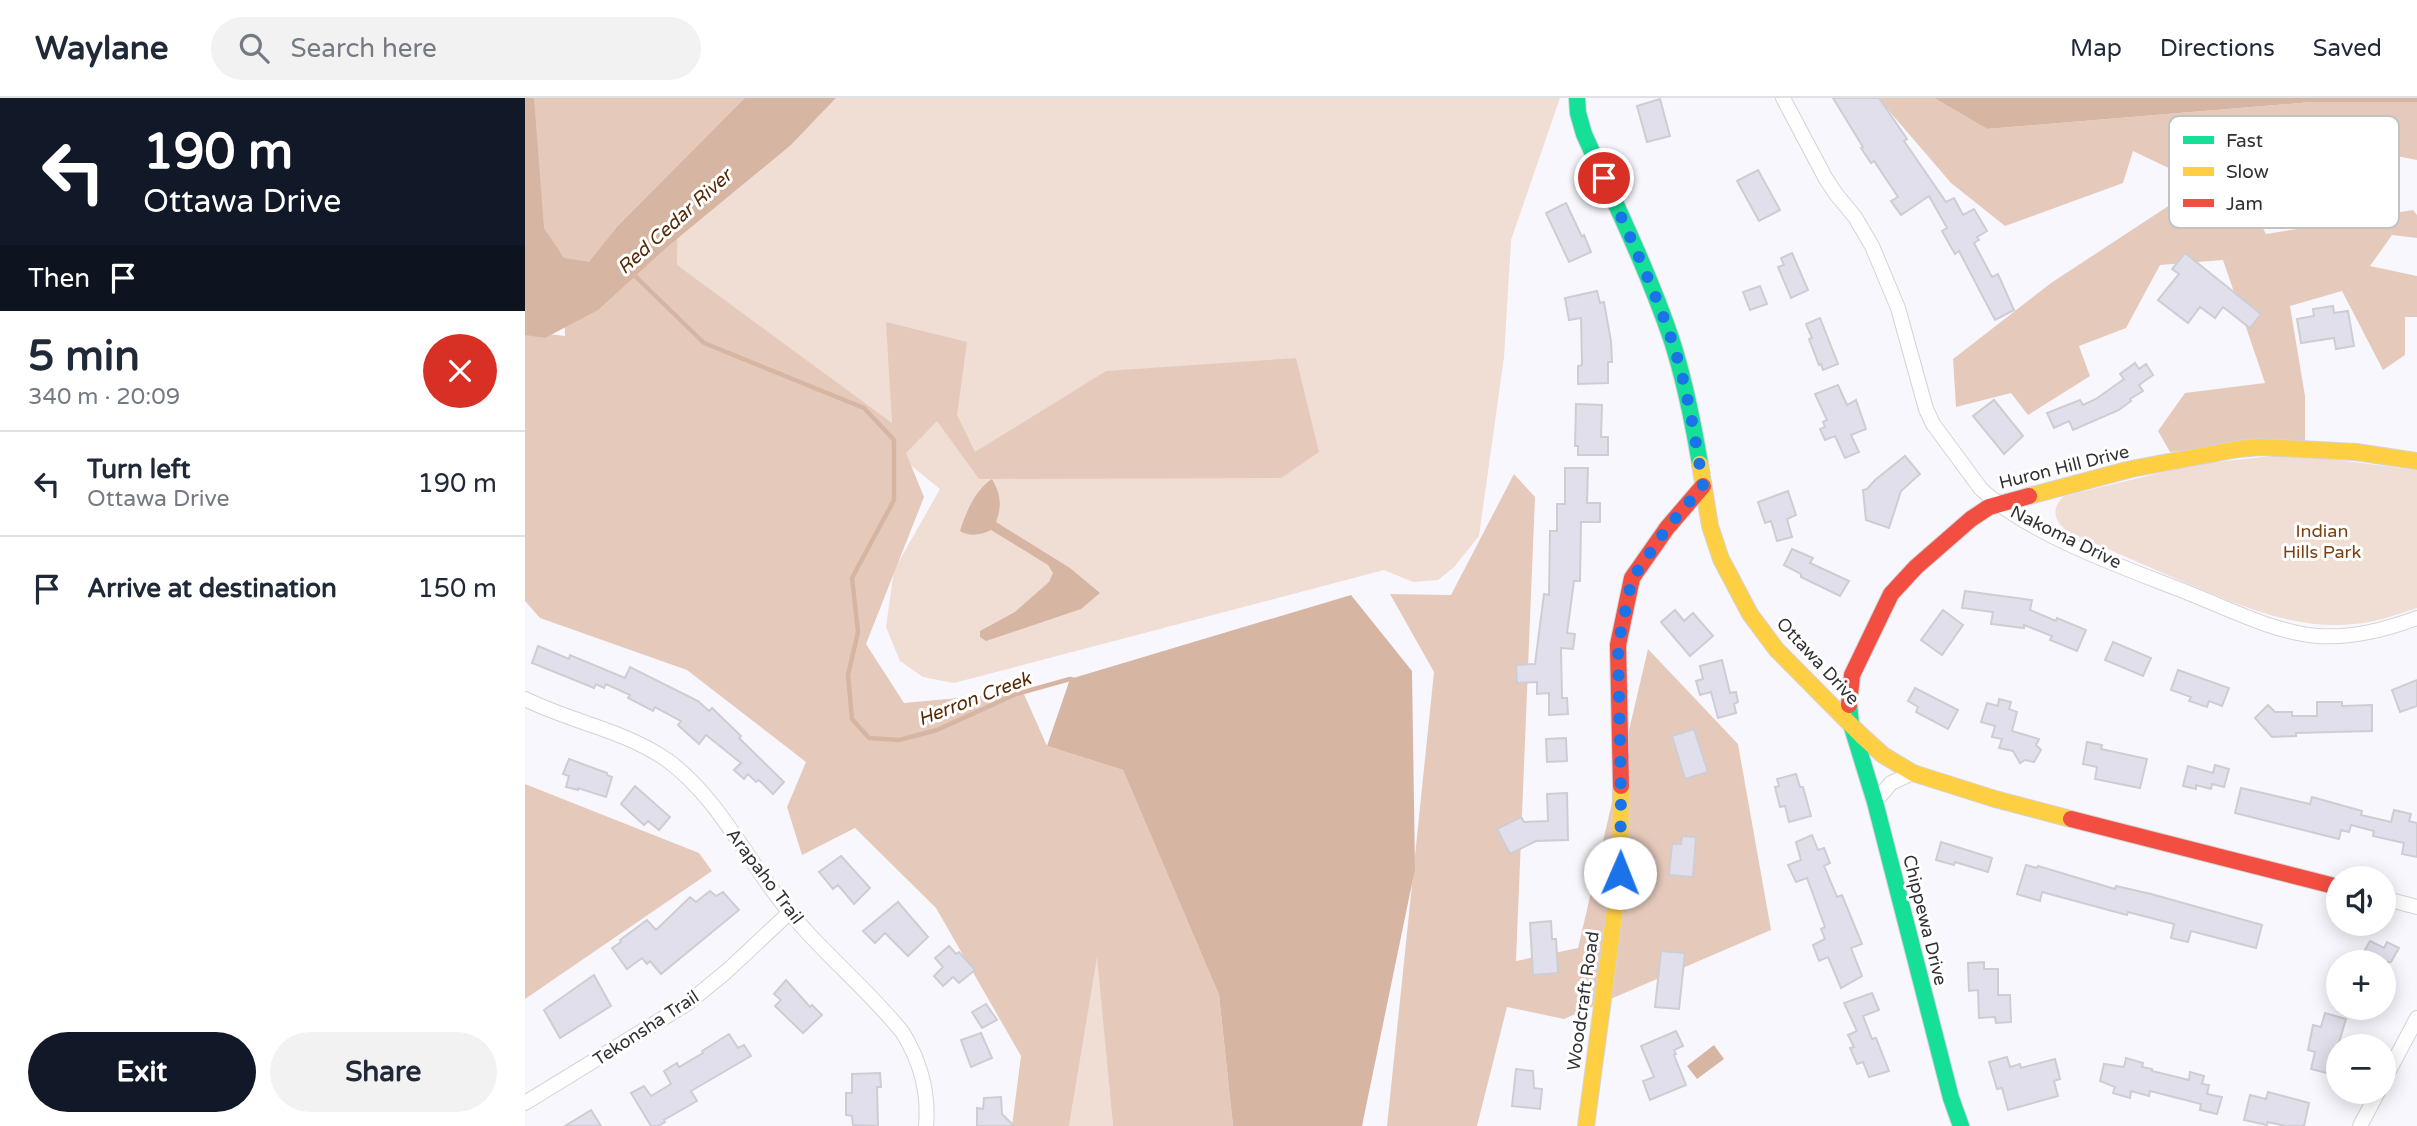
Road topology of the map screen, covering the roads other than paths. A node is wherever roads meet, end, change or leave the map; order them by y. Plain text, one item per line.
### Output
1 (1577, 98) edge
2 (1783, 98) edge
3 (2417, 461) edge
4 (1703, 486) junction
5 (1998, 503) junction
6 (2417, 618) edge
7 (525, 699) edge
8 (1851, 724) junction
9 (1913, 773) junction
10 (1875, 802) junction
11 (2326, 884) edge
12 (2396, 901) edge
13 (2417, 907) edge
14 (790, 912) junction
15 (2417, 1018) edge
16 (2396, 1058) edge
17 (525, 1103) edge
18 (2372, 1104) edge
19 (926, 1126) edge
20 (1586, 1126) edge
21 (1961, 1126) edge
22 (2360, 1126) edge

1 - 4 street, Ottawa Drive
2 - 5 street, Nakoma Drive
3 - 5 street, Huron Hill Drive
4 - 8 street, Ottawa Drive
4 - 20 street, Woodcraft Road
5 - 6 street, Nakoma Drive
5 - 8 street, Huron Hill Drive
7 - 14 street, Arapaho Trail
8 - 9 street, Ottawa Drive
8 - 10 street, Chippewa Drive
9 - 10 street
9 - 11 street, Ottawa Drive
10 - 21 street, Chippewa Drive
12 - 13 street
14 - 17 street, Tekonsha Trail
14 - 19 street, Arapaho Trail
15 - 16 street
18 - 22 street

